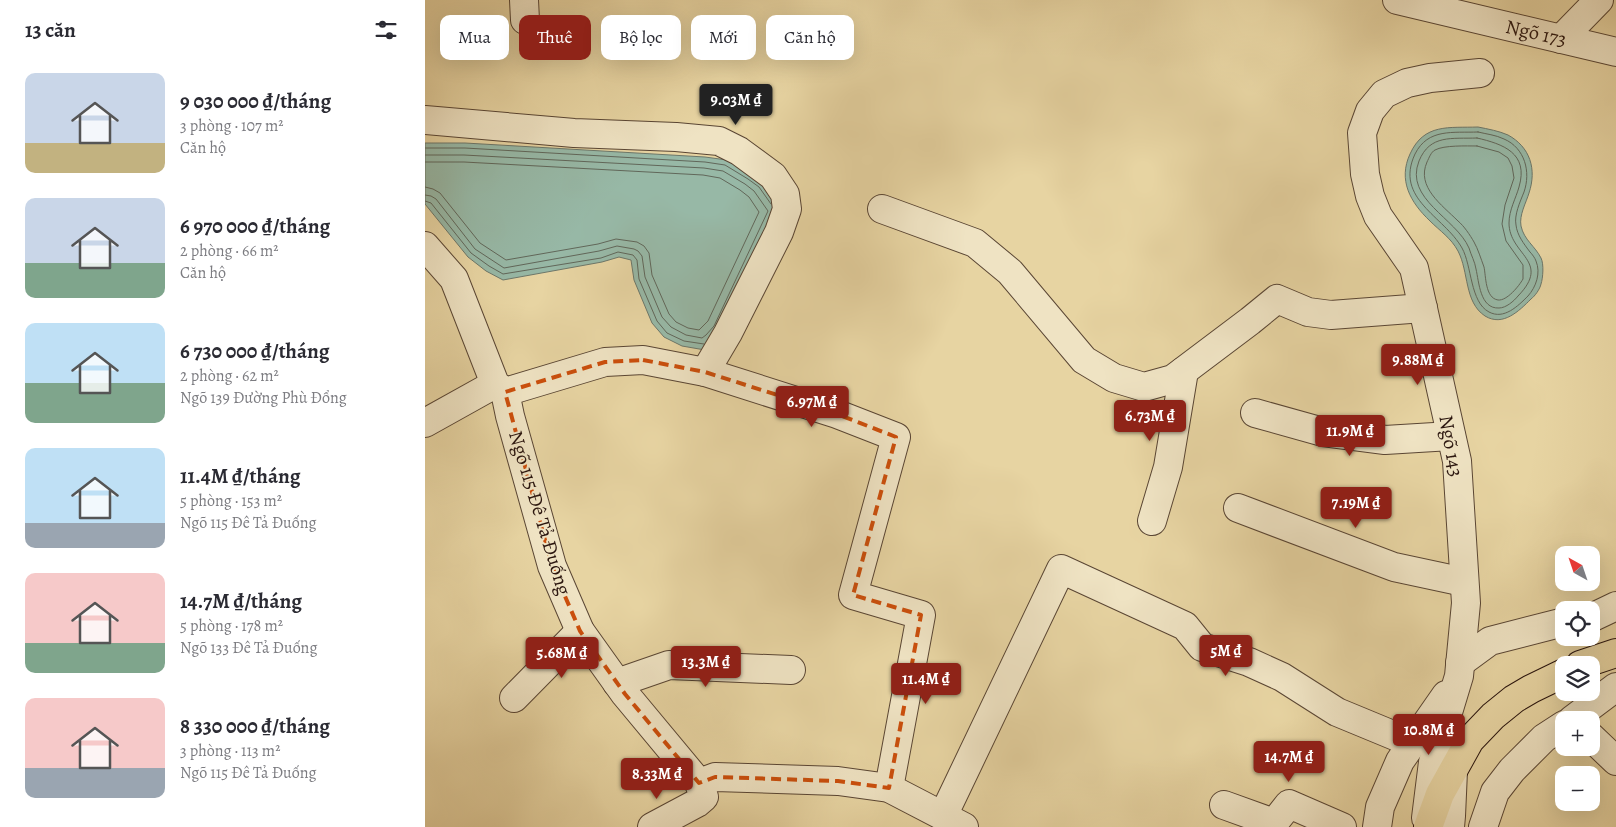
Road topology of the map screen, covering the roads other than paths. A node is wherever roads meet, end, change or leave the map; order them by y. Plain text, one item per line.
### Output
1 (1397, 0) edge
2 (1599, 0) edge
3 (1561, 39) junction
4 (1616, 52) edge
5 (1481, 73) dead end
6 (425, 120) edge
7 (882, 209) dead end
8 (425, 246) edge
9 (1423, 308) junction
10 (1184, 371) junction
11 (705, 372) junction
12 (500, 388) junction
13 (1255, 413) dead end
14 (425, 423) edge
15 (1451, 436) junction
16 (1238, 508) dead end
17 (1152, 521) dead end
18 (1464, 582) junction
19 (1616, 606) edge
20 (1600, 614) edge
21 (1555, 624) edge
22 (580, 631) junction
23 (1616, 653) edge
24 (1600, 658) edge
25 (791, 670) dead end
26 (1459, 670) junction
27 (1555, 677) edge
28 (617, 682) junction
29 (1616, 687) edge
30 (514, 698) dead end
31 (1584, 711) edge
32 (1555, 731) edge
33 (1412, 743) junction
34 (1600, 746) edge
35 (1616, 761) edge
36 (1453, 771) junction
37 (699, 783) junction
38 (889, 788) junction
39 (1224, 805) dead end
40 (953, 821) edge
41 (652, 827) edge
42 (1342, 827) edge
43 (1377, 827) edge
44 (1427, 827) edge
45 (1449, 827) edge
46 (1483, 827) edge

1 - 3 street, Ngõ 173
2 - 3 street
3 - 4 street, Ngõ 173
5 - 9 street, Ngõ 143
6 - 11 street
7 - 10 street
8 - 12 street, Ngõ 115 Đê Tả Đuống
9 - 10 street
9 - 15 street, Ngõ 143
10 - 17 street
11 - 12 street
11 - 38 street
12 - 14 street
12 - 22 street, Ngõ 115 Đê Tả Đuống
13 - 15 street
15 - 18 street, Ngõ 143
16 - 18 street
18 - 26 street, Ngõ 143
19 - 20 street
21 - 26 street
22 - 28 street, Ngõ 115 Đê Tả Đuống
22 - 30 street
23 - 24 main road
25 - 28 street
26 - 33 street
26 - 44 street, Ngõ 143
27 - 36 main road
28 - 37 street, Ngõ 115 Đê Tả Đuống
29 - 31 street
32 - 46 street
33 - 40 street
33 - 43 street
34 - 35 street
36 - 44 main road
36 - 45 street
37 - 38 street
37 - 41 street
38 - 40 street
39 - 42 street

